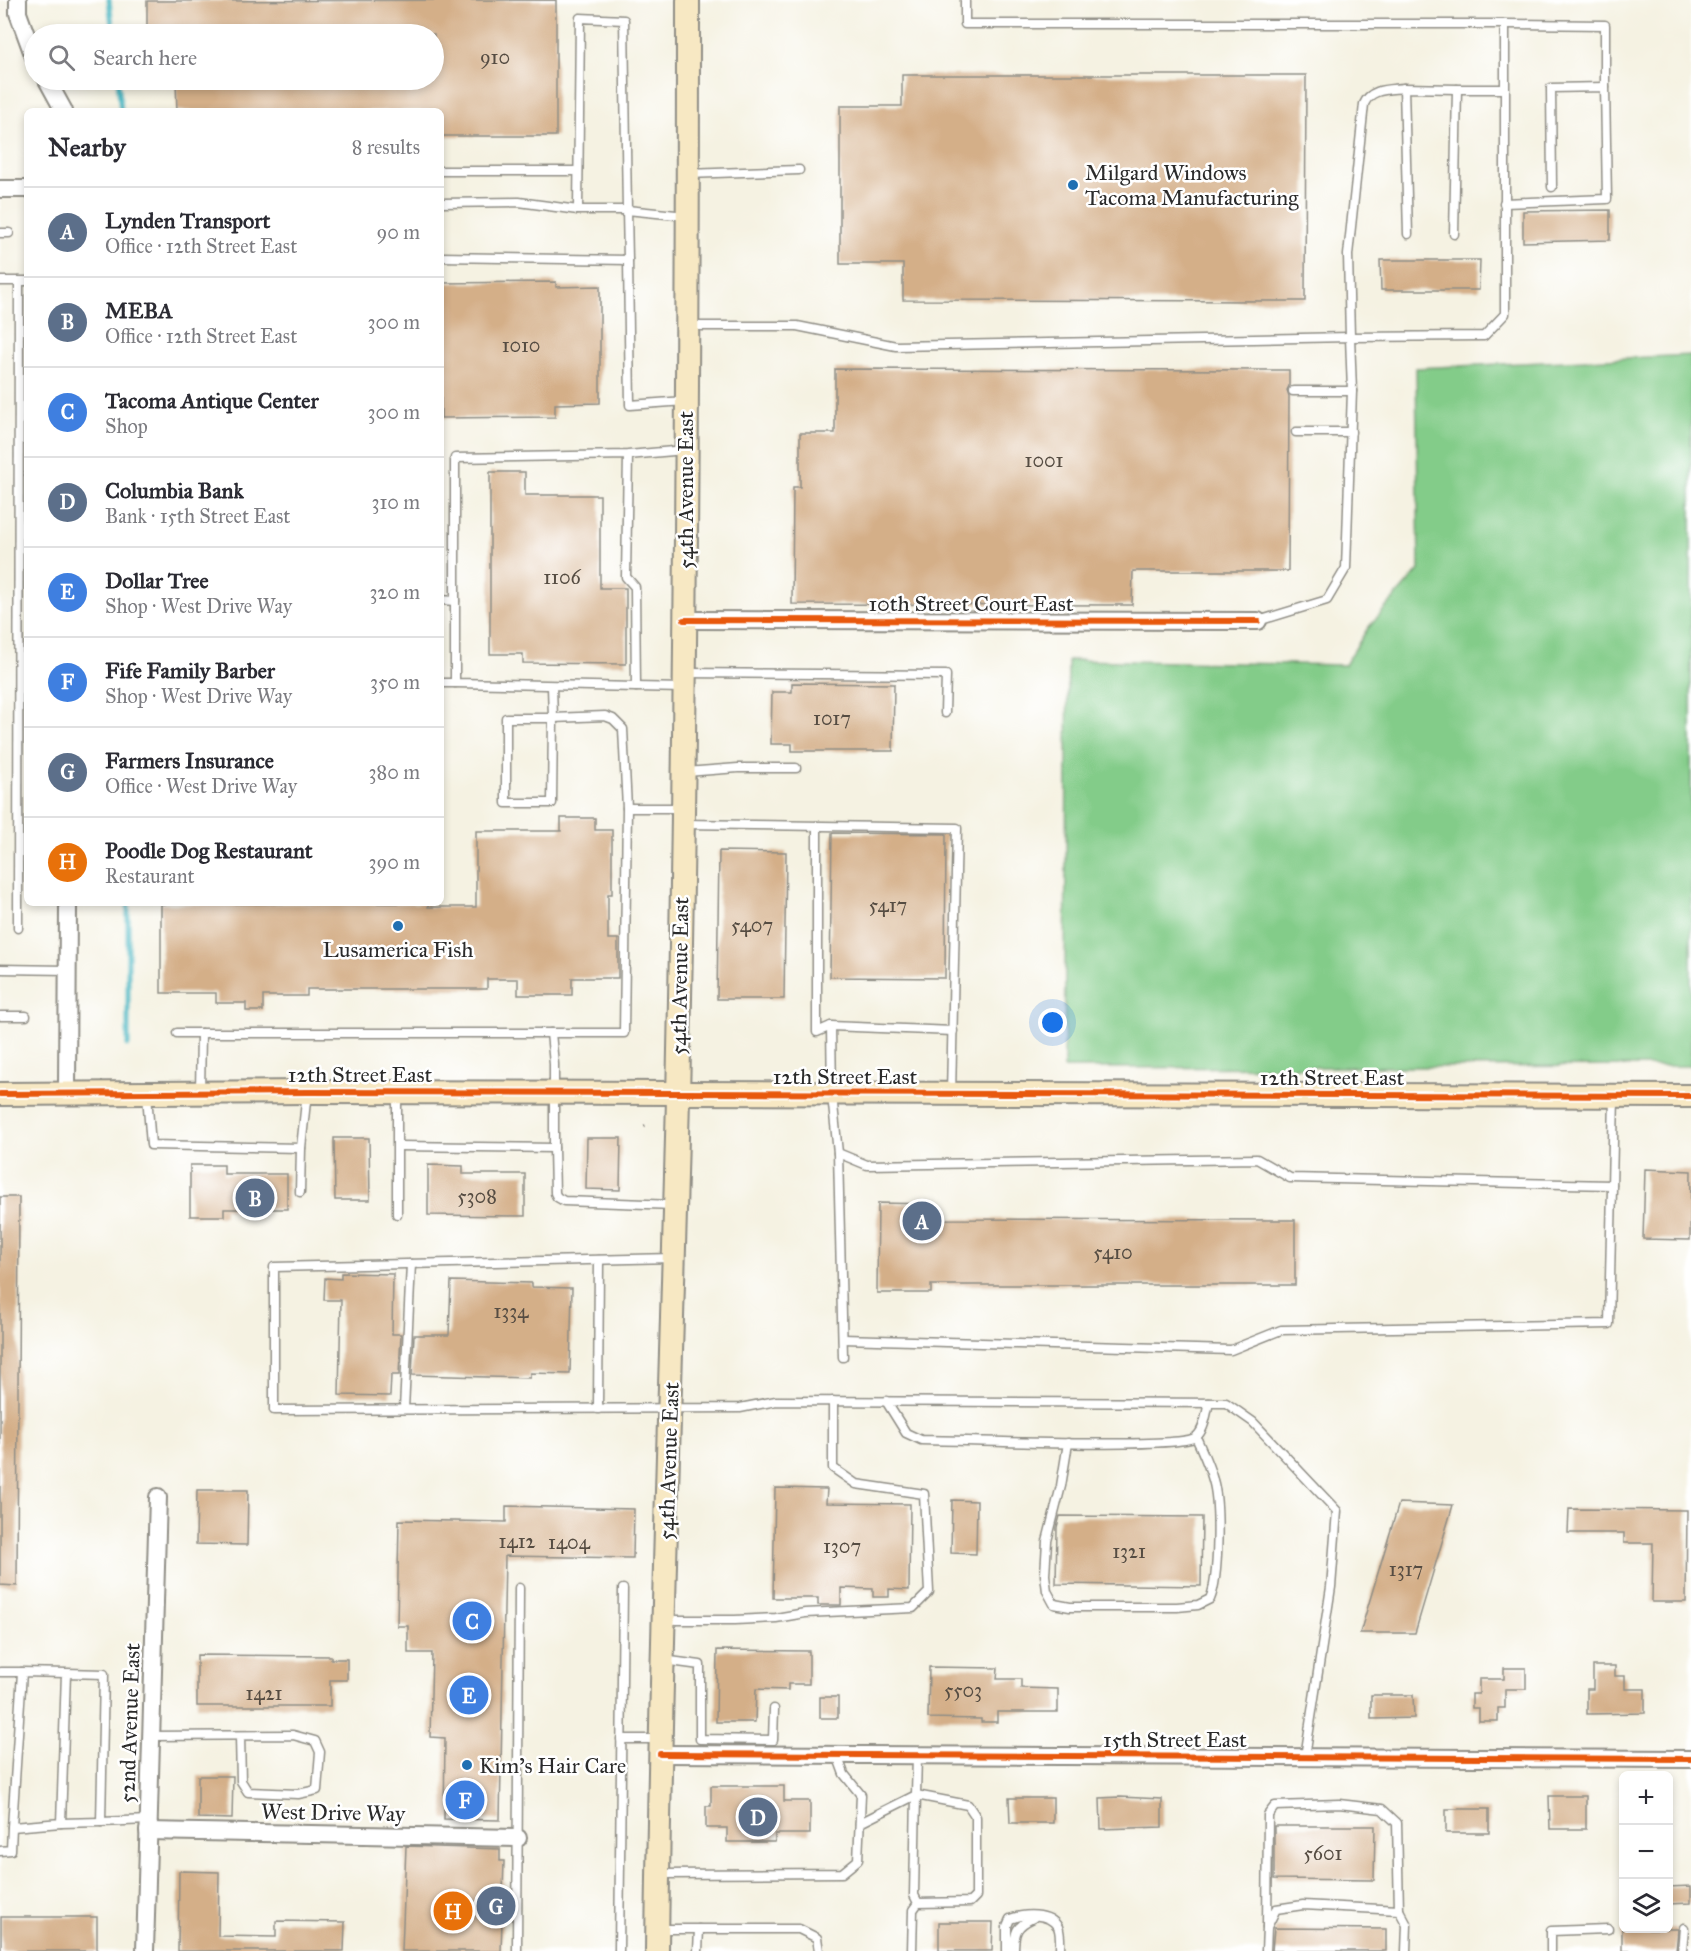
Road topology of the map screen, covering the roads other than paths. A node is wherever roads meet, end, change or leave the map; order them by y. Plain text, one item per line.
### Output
1 (18, 0) edge
2 (688, 0) edge
3 (965, 0) edge
4 (1505, 24) junction
5 (24, 30) edge
6 (1605, 87) junction
7 (1404, 88) junction
8 (1457, 89) junction
9 (1504, 89) junction
10 (52, 90) edge
11 (61, 108) edge
12 (799, 170) dead end
13 (444, 171) edge
14 (578, 171) junction
15 (688, 174) junction
16 (1552, 187) dead end
17 (0, 189) edge
18 (24, 189) edge
19 (444, 203) edge
20 (1504, 203) junction
21 (578, 210) junction
22 (627, 210) junction
23 (687, 216) junction
24 (1408, 234) dead end
25 (1454, 234) dead end
26 (444, 257) edge
27 (628, 261) junction
28 (0, 281) edge
29 (23, 281) edge
30 (686, 326) junction
31 (1350, 337) junction
32 (1293, 391) dead end
33 (1352, 391) junction
34 (686, 401) junction
35 (1296, 432) dead end
36 (1351, 432) junction
37 (686, 450) junction
38 (628, 455) junction
39 (444, 600) edge
40 (454, 600) junction
41 (684, 620) junction
42 (1258, 621) joint
43 (23, 625) edge
44 (683, 681) junction
45 (444, 683) edge
46 (455, 683) junction
47 (552, 686) junction
48 (636, 687) junction
49 (945, 713) dead end
50 (552, 718) junction
51 (796, 768) dead end
52 (682, 772) junction
53 (627, 808) junction
54 (682, 816) junction
55 (817, 827) junction
56 (68, 906) edge
57 (18, 928) dead end
58 (0, 969) edge
59 (67, 970) junction
60 (0, 1016) edge
61 (26, 1016) dead end
62 (831, 1026) junction
63 (953, 1031) junction
64 (177, 1033) dead end
65 (201, 1033) junction
66 (551, 1033) junction
67 (200, 1092) junction
68 (307, 1092) junction
69 (397, 1092) junction
70 (554, 1092) junction
71 (147, 1093) junction
72 (678, 1093) junction
73 (0, 1094) edge
74 (67, 1094) junction
75 (951, 1094) junction
76 (832, 1095) junction
77 (1614, 1096) junction
78 (1691, 1096) edge
79 (398, 1146) junction
80 (301, 1148) junction
81 (554, 1148) junction
82 (838, 1153) junction
83 (1612, 1185) junction
84 (300, 1192) dead end
85 (675, 1205) junction
86 (398, 1214) dead end
87 (673, 1258) junction
88 (599, 1260) junction
89 (411, 1264) junction
90 (843, 1339) junction
91 (843, 1357) dead end
92 (833, 1401) junction
93 (886, 1401) junction
94 (1209, 1403) junction
95 (404, 1409) junction
96 (598, 1409) junction
97 (669, 1409) junction
98 (1196, 1437) junction
99 (1068, 1443) junction
100 (158, 1497) dead end
101 (519, 1588) dead end
102 (622, 1589) dead end
103 (663, 1620) junction
104 (662, 1660) junction
105 (0, 1672) edge
106 (22, 1672) junction
107 (66, 1673) junction
108 (774, 1709) dead end
109 (151, 1736) junction
110 (240, 1736) junction
111 (621, 1739) junction
112 (660, 1747) junction
113 (773, 1748) junction
114 (837, 1755) junction
115 (916, 1756) junction
116 (1305, 1757) junction
117 (1691, 1759) edge
118 (916, 1796) junction
119 (100, 1822) junction
120 (860, 1822) junction
121 (61, 1823) junction
122 (148, 1826) junction
123 (12, 1827) junction
124 (518, 1838) junction
125 (0, 1851) edge
126 (658, 1874) junction
127 (918, 1903) junction
128 (1399, 1910) junction
129 (1036, 1916) junction
130 (1267, 1927) junction
131 (1684, 1928) dead end
132 (699, 1929) junction
133 (1608, 1929) dead end
134 (657, 1940) edge
135 (145, 1951) edge
136 (517, 1951) edge
137 (619, 1951) edge
138 (698, 1951) edge
139 (819, 1951) edge
140 (912, 1951) edge
141 (1007, 1951) edge
142 (1014, 1951) edge
143 (1059, 1951) edge
144 (1266, 1951) edge
145 (1406, 1951) edge
146 (1551, 1951) edge
147 (1682, 1951) edge

1 - 5 street
2 - 15 main road, 54th Avenue East
3 - 4 lane
4 - 6 lane
4 - 9 lane
6 - 16 lane
6 - 20 lane
7 - 8 lane
7 - 24 lane
7 - 31 lane
8 - 9 lane
8 - 25 lane
9 - 20 lane
10 - 11 street
12 - 15 lane
13 - 14 lane
14 - 21 lane
14 - 22 lane
15 - 23 main road, 54th Avenue East
17 - 18 street
19 - 21 lane
20 - 31 lane
21 - 22 lane
22 - 23 lane
22 - 27 lane
23 - 30 main road, 54th Avenue East
26 - 27 lane
27 - 34 lane
28 - 29 lane
29 - 43 lane
30 - 31 lane
30 - 34 main road, 54th Avenue East
31 - 33 lane
32 - 33 lane
33 - 36 lane
34 - 37 main road, 54th Avenue East
35 - 36 lane
36 - 42 lane
37 - 38 lane
37 - 41 main road, 54th Avenue East
38 - 40 lane
38 - 48 lane
39 - 40 lane
40 - 46 lane
41 - 42 street, 10th Street Court East
41 - 44 main road, 54th Avenue East
43 - 57 lane
44 - 48 lane
44 - 49 lane
44 - 52 main road, 54th Avenue East
45 - 46 lane
46 - 47 lane
47 - 48 lane
47 - 50 lane
50 - 50 lane
50 - 53 lane
51 - 52 lane
52 - 54 main road, 54th Avenue East
53 - 54 lane
53 - 66 lane
54 - 55 lane
54 - 72 main road, 54th Avenue East
55 - 62 lane
55 - 63 lane
56 - 59 street
58 - 59 lane
59 - 74 street
60 - 61 lane
62 - 63 lane
62 - 76 lane
63 - 75 lane
64 - 65 lane
65 - 66 lane
65 - 67 lane
66 - 70 lane
67 - 68 main road, 12th Street East
67 - 71 main road, 12th Street East
68 - 69 main road, 12th Street East
68 - 80 lane
69 - 70 main road, 12th Street East
69 - 79 lane
70 - 72 main road, 12th Street East
70 - 81 lane
71 - 74 main road, 12th Street East
71 - 80 lane
72 - 76 main road, 12th Street East
72 - 85 main road, 54th Avenue East
73 - 74 main road, 12th Street East
75 - 76 main road, 12th Street East
75 - 77 main road, 12th Street East
76 - 82 lane
77 - 78 main road, 12th Street East
77 - 83 lane
79 - 81 lane
79 - 86 lane
80 - 84 lane
81 - 85 lane
82 - 83 lane
82 - 90 lane
83 - 90 lane
85 - 87 main road, 54th Avenue East
87 - 88 lane
87 - 97 main road, 54th Avenue East
88 - 89 lane
88 - 96 lane
89 - 95 lane
89 - 95 lane
90 - 91 lane
92 - 93 lane
92 - 97 lane
92 - 103 lane
93 - 94 lane
93 - 99 lane
94 - 98 lane
94 - 116 lane
95 - 96 lane
96 - 97 lane
97 - 103 main road, 54th Avenue East
98 - 99 lane
98 - 99 lane
100 - 109 street, 52nd Avenue East
101 - 124 lane
102 - 111 lane
103 - 104 main road, 54th Avenue East
104 - 112 main road, 54th Avenue East
104 - 113 lane
105 - 106 lane
106 - 107 lane
106 - 123 lane
107 - 119 lane
107 - 121 lane
108 - 113 lane
109 - 110 lane
109 - 122 street, 52nd Avenue East
110 - 110 lane
111 - 112 lane
111 - 137 lane
112 - 113 street, 15th Street East
112 - 126 main road, 54th Avenue East
113 - 114 street, 15th Street East
114 - 115 street, 15th Street East
114 - 120 lane
115 - 116 street, 15th Street East
115 - 118 lane
116 - 117 street, 15th Street East
118 - 120 lane
118 - 127 lane
118 - 127 lane
119 - 121 lane
119 - 122 lane
120 - 126 lane
121 - 123 lane
122 - 124 street, West Drive Way
122 - 135 street, 52nd Avenue East
123 - 125 lane
124 - 136 lane
126 - 134 main road, 54th Avenue East
127 - 140 lane
128 - 130 lane
128 - 130 lane
128 - 145 lane
129 - 141 lane
129 - 142 lane
129 - 143 lane
130 - 144 lane
131 - 147 lane
132 - 134 lane
132 - 138 lane
132 - 139 lane
133 - 146 lane

